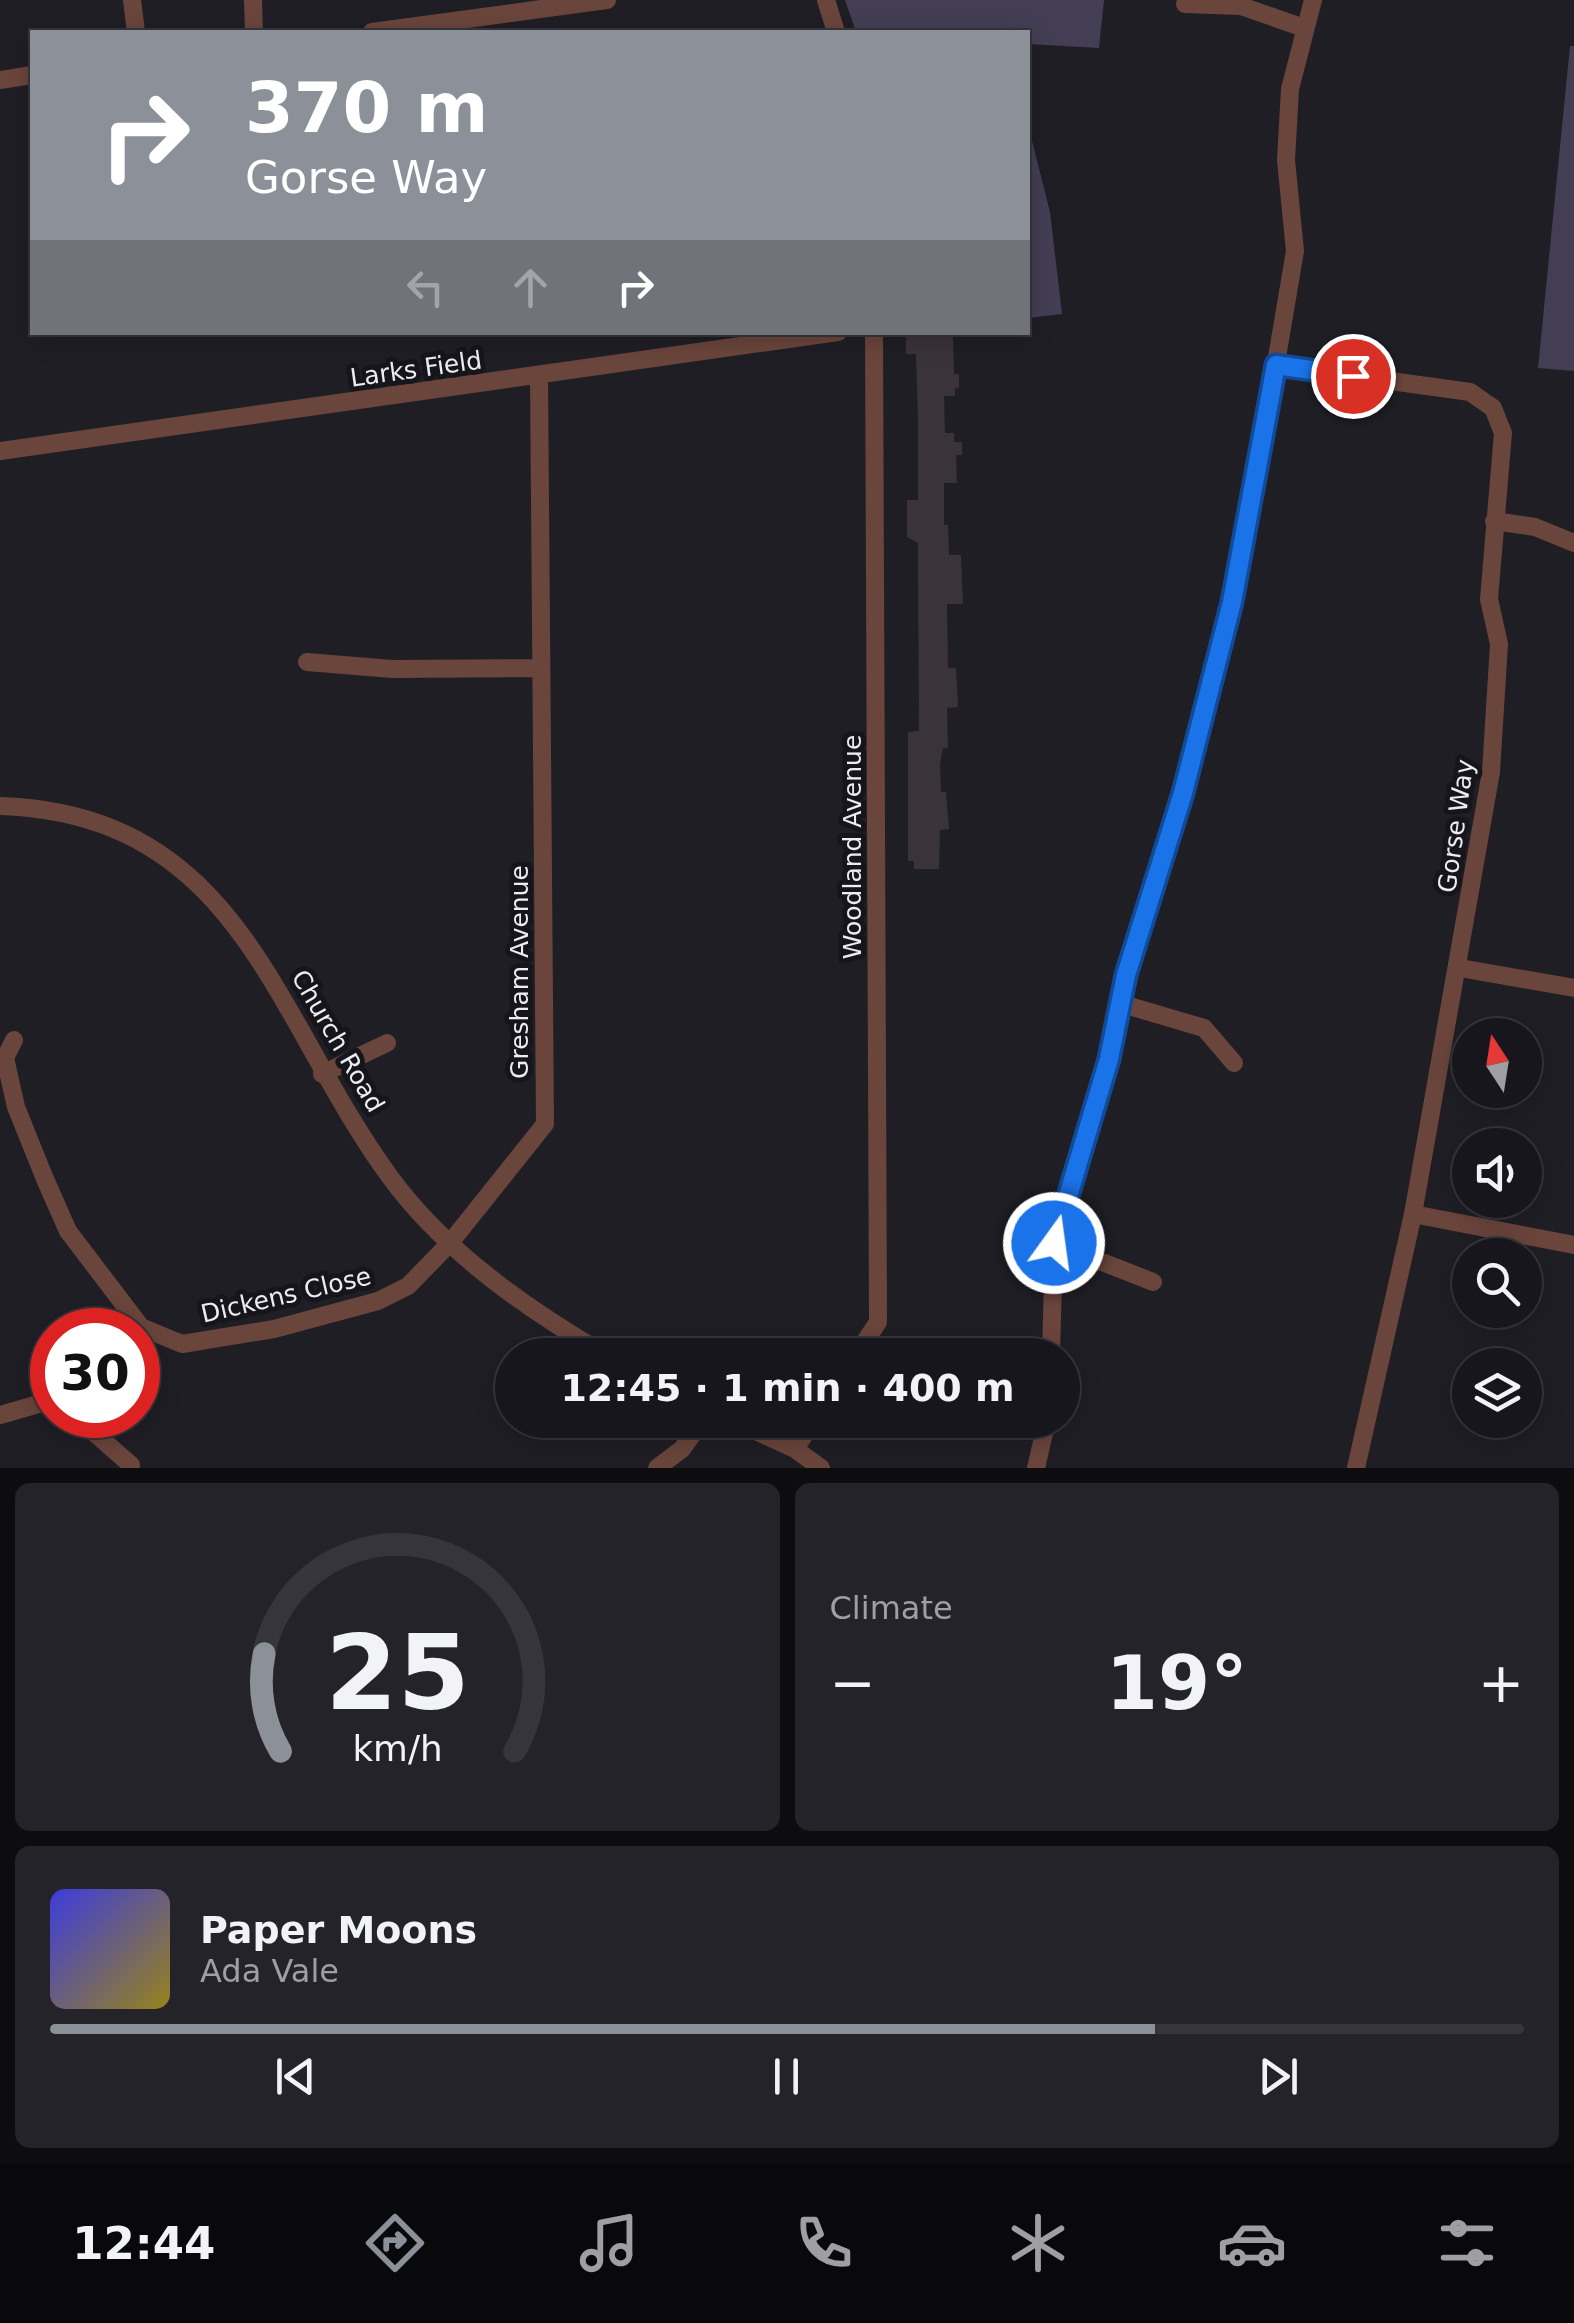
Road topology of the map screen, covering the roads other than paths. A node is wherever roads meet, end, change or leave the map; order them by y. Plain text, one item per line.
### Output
1 (132, 0) edge
2 (253, 0) edge
3 (607, 0) edge
4 (826, 0) edge
5 (1313, 0) edge
6 (1185, 4) dead end
7 (1304, 28) junction
8 (136, 30) edge
9 (254, 30) edge
10 (387, 30) edge
11 (835, 30) edge
12 (30, 76) edge
13 (0, 80) edge
14 (818, 335) edge
15 (874, 335) edge
16 (1276, 365) junction
17 (539, 378) junction
18 (0, 451) edge
19 (1494, 521) junction
20 (1574, 544) edge
21 (307, 662) dead end
22 (541, 668) junction
23 (0, 806) edge
24 (1460, 968) junction
25 (1574, 988) edge
26 (1119, 1003) junction
27 (14, 1040) dead end
28 (387, 1043) dead end
29 (1234, 1063) dead end
30 (322, 1074) junction
31 (1413, 1214) junction
32 (450, 1243) junction
33 (1054, 1243) junction
34 (1574, 1245) edge
35 (1154, 1282) dead end
36 (580, 1338) edge
37 (867, 1338) edge
38 (1051, 1338) edge
39 (30, 1406) edge
40 (0, 1415) edge
41 (100, 1438) edge
42 (690, 1438) edge
43 (772, 1438) edge
44 (803, 1438) edge
45 (1042, 1438) edge
46 (796, 1449) junction
47 (131, 1465) dead end
48 (657, 1468) edge
49 (821, 1468) edge
50 (1036, 1468) edge
51 (1356, 1468) edge

1 - 8 street
2 - 9 street
3 - 10 street
4 - 11 street
5 - 7 street
6 - 7 street
7 - 16 street
12 - 13 street
14 - 17 street, Larks Field
15 - 37 street, Woodland Avenue
16 - 19 street, Gorse Way
16 - 26 street
17 - 18 street, Larks Field
17 - 22 street, Gresham Avenue
19 - 20 street
19 - 24 street, Gorse Way
21 - 22 street
22 - 32 street, Gresham Avenue
23 - 30 street, Church Road
24 - 25 street
24 - 31 street, Gorse Way
26 - 29 street
26 - 33 street
27 - 32 street, Dickens Close
28 - 30 street
30 - 32 street, Church Road
31 - 34 street
31 - 51 street, Gorse Way
32 - 36 street, Church Road
33 - 35 street
33 - 38 street
39 - 40 street
41 - 47 street
42 - 48 street
43 - 46 street
44 - 46 street
45 - 50 street
46 - 49 street

